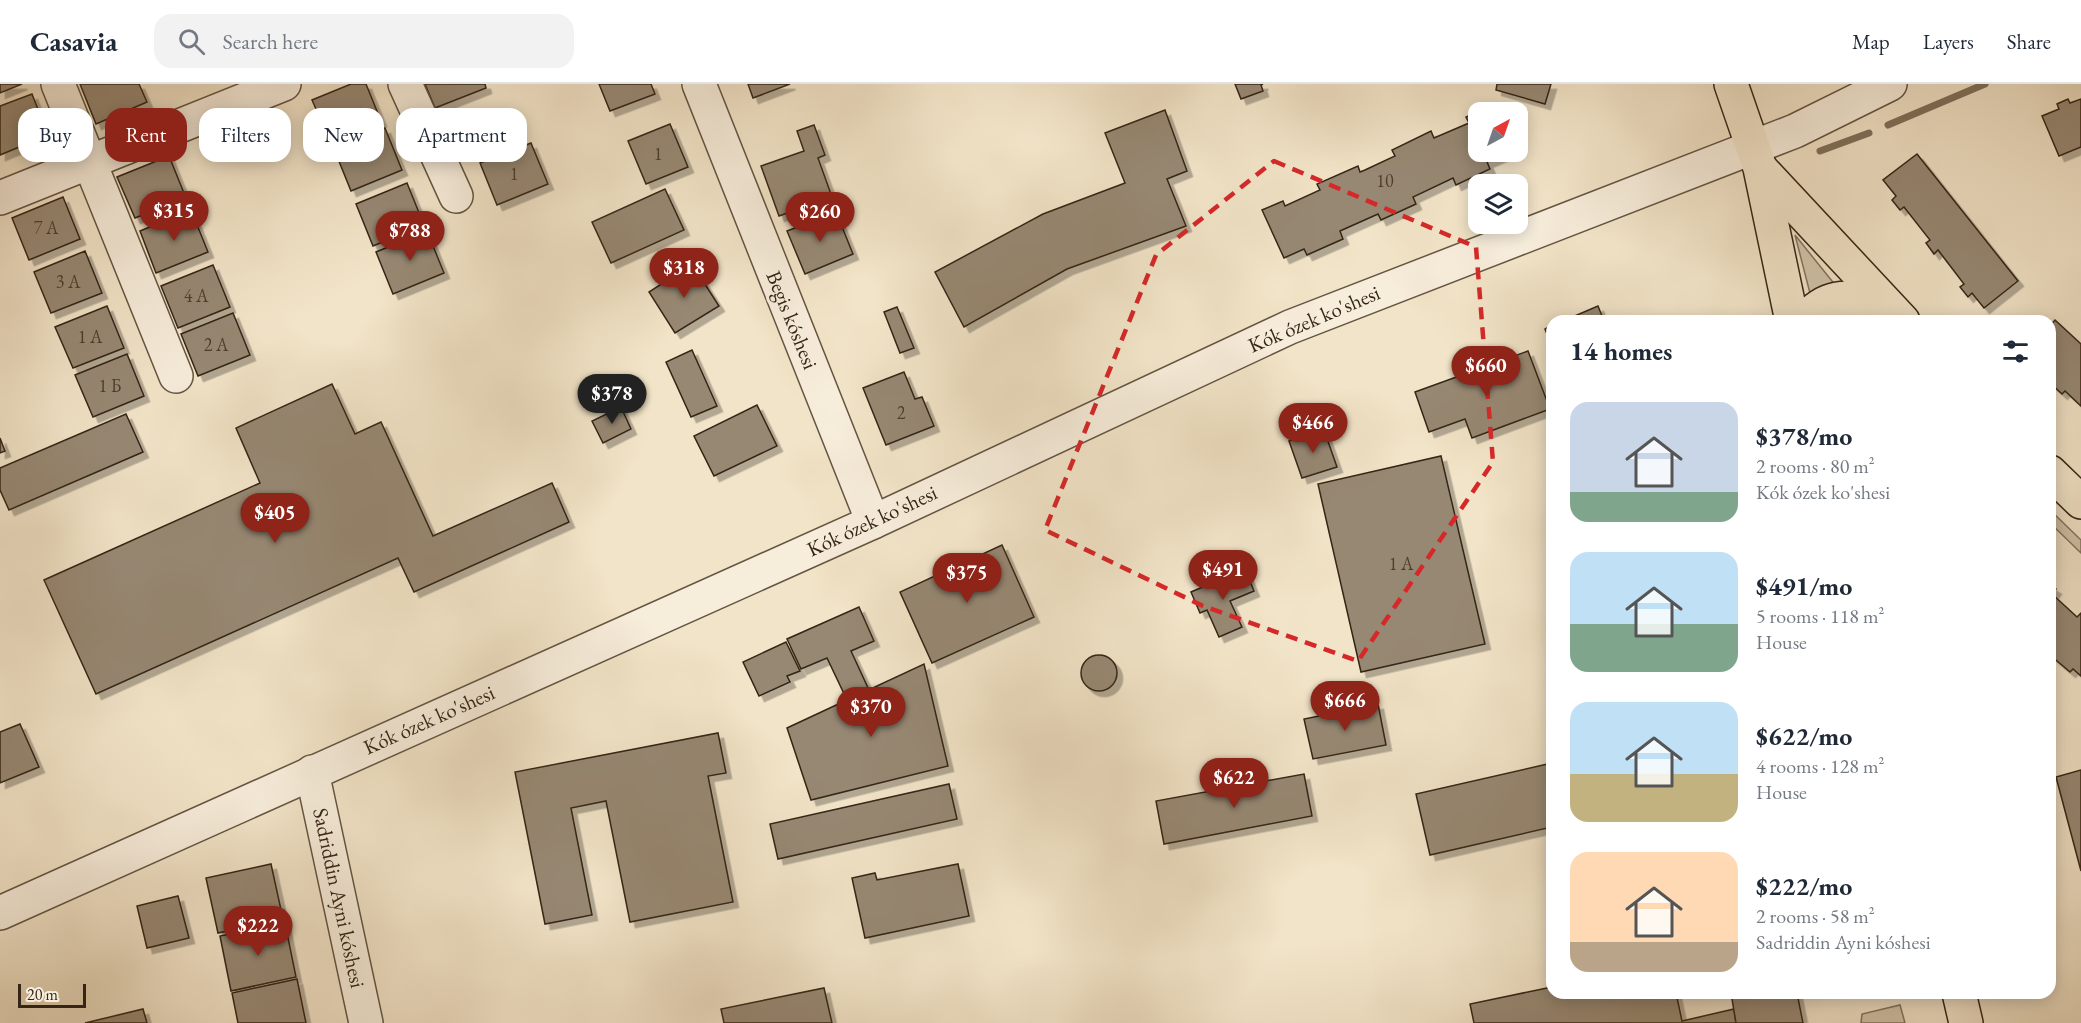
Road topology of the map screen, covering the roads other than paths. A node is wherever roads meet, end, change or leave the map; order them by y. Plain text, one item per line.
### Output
1 (58, 84) edge
2 (284, 84) edge
3 (405, 84) edge
4 (699, 84) edge
5 (1731, 84) edge
6 (1890, 84) edge
7 (67, 108) edge
8 (1756, 158) junction
9 (93, 159) edge
10 (86, 162) edge
11 (88, 162) edge
12 (456, 196) dead end
13 (0, 198) edge
14 (1894, 312) edge
15 (1791, 315) edge
16 (1811, 315) edge
17 (176, 376) dead end
18 (2056, 478) edge
19 (2081, 502) edge
20 (873, 522) junction
21 (312, 772) junction
22 (0, 913) edge
23 (1960, 999) edge
24 (366, 1023) edge
25 (1966, 1023) edge

1 - 7 street
2 - 9 street
3 - 12 street
4 - 20 street, Begis kóshesi
5 - 8 main road
6 - 8 street, Kók ózek ko'shesi
8 - 14 main road
8 - 15 main road
8 - 20 street, Kók ózek ko'shesi
10 - 13 street
11 - 17 street
14 - 16 main road
18 - 19 main road
20 - 21 street, Kók ózek ko'shesi
21 - 22 street, Kók ózek ko'shesi
21 - 24 street, Sadriddin Ayni kóshesi
23 - 25 main road

